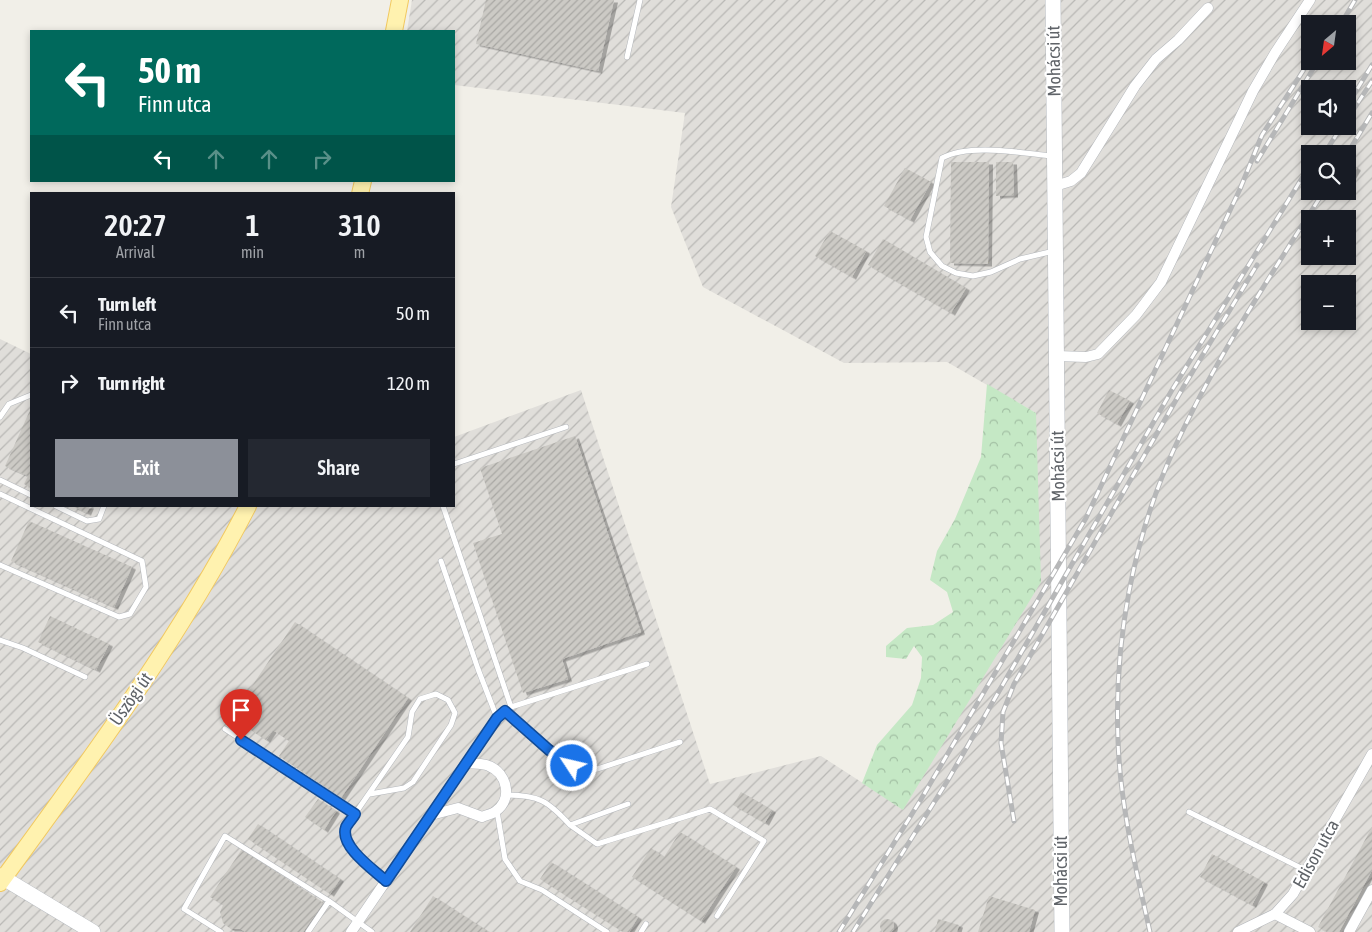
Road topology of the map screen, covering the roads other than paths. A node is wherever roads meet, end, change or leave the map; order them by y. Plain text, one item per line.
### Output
1 (400, 0) edge
2 (640, 0) edge
3 (1054, 0) edge
4 (1310, 0) edge
5 (1208, 8) dead end
6 (394, 30) edge
7 (627, 56) dead end
8 (1055, 156) junction
9 (1055, 186) junction
10 (1056, 251) junction
11 (1057, 356) junction
12 (30, 395) edge
13 (0, 417) edge
14 (566, 426) dead end
15 (455, 464) edge
16 (0, 480) edge
17 (0, 494) edge
18 (30, 495) edge
19 (58, 507) edge
20 (104, 507) edge
21 (247, 507) edge
22 (443, 507) edge
23 (441, 561) dead end
24 (0, 565) edge
25 (0, 640) edge
26 (647, 664) dead end
27 (84, 678) dead end
28 (510, 707) junction
29 (501, 715) junction
30 (225, 729) dead end
31 (680, 742) dead end
32 (1372, 754) edge
33 (466, 763) junction
34 (370, 794) junction
35 (506, 795) junction
36 (628, 804) dead end
37 (497, 811) junction
38 (1188, 812) dead end
39 (355, 814) junction
40 (431, 815) junction
41 (570, 825) junction
42 (1307, 871) junction
43 (1, 879) edge
44 (386, 881) junction
45 (1372, 890) edge
46 (329, 901) junction
47 (1275, 914) junction
48 (717, 916) dead end
49 (358, 922) junction
50 (646, 924) dead end
51 (93, 932) edge
52 (221, 932) edge
53 (308, 932) edge
54 (351, 932) edge
55 (372, 932) edge
56 (607, 932) edge
57 (641, 932) edge
58 (1062, 932) edge
59 (1238, 932) edge
60 (1310, 932) edge
61 (1349, 932) edge

1 - 6 main road
2 - 7 lane
3 - 8 main road, Mohácsi út
4 - 11 street
5 - 9 street
8 - 9 main road, Mohácsi út
8 - 10 lane
9 - 10 main road, Mohácsi út
10 - 11 main road, Mohácsi út
11 - 58 main road, Mohácsi út
12 - 13 lane
14 - 15 lane
16 - 18 lane
17 - 24 lane
19 - 20 lane
21 - 43 main road, Üszögi út
22 - 28 lane
23 - 29 lane
25 - 27 lane
26 - 28 lane
28 - 29 lane
29 - 31 lane
29 - 33 street
30 - 39 lane
32 - 42 street, Edison utca
33 - 35 street
33 - 40 street
34 - 34 lane
34 - 39 lane
35 - 37 street
35 - 41 lane
36 - 41 lane
37 - 40 street
37 - 56 lane
38 - 42 lane
39 - 44 lane
40 - 44 street
41 - 48 lane
42 - 47 street, Edison utca
43 - 51 main road
44 - 49 street
45 - 61 street
46 - 49 lane
46 - 52 lane
46 - 53 lane
47 - 59 street, Edison utca
47 - 60 street
49 - 54 street
49 - 55 lane
50 - 57 lane

